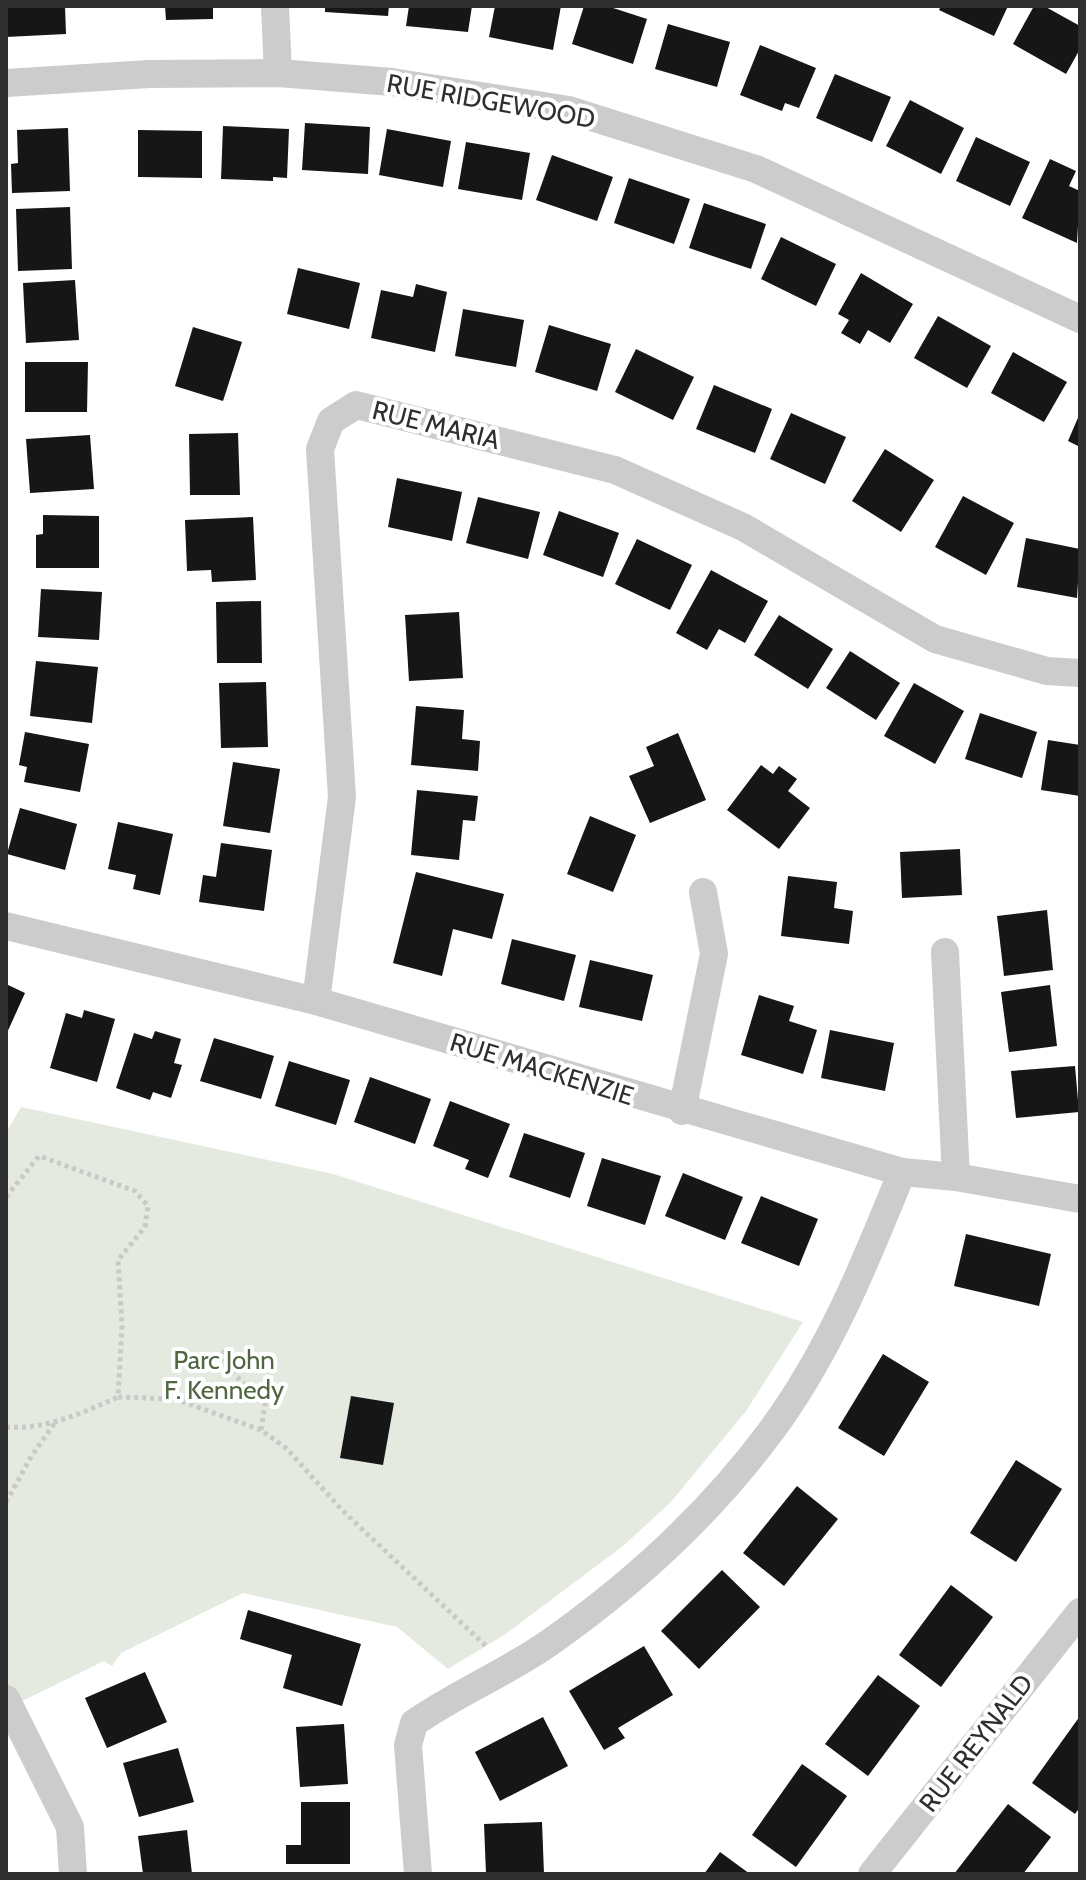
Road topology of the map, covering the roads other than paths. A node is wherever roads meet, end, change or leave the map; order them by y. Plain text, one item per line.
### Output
1 (275, 6) edge
2 (278, 73) junction
3 (6, 83) edge
4 (1080, 319) edge
5 (1080, 673) edge
6 (703, 892) dead end
7 (6, 926) edge
8 (945, 952) dead end
9 (316, 1001) junction
10 (682, 1111) junction
11 (902, 1172) junction
12 (956, 1177) junction
13 (1080, 1199) edge
14 (1080, 1612) edge
15 (6, 1699) edge
16 (73, 1874) edge
17 (418, 1874) edge
18 (872, 1874) edge

1 - 2 street
2 - 3 street, RUE RIDGEWOOD
2 - 4 street, RUE RIDGEWOOD
5 - 9 street, RUE MARIA
6 - 10 street
7 - 9 street, RUE MACKENZIE
8 - 12 street
9 - 10 street, RUE MACKENZIE
10 - 11 street, RUE MACKENZIE
11 - 12 street, RUE MACKENZIE
11 - 17 street
12 - 13 street, RUE MACKENZIE
14 - 18 street, RUE REYNALD
15 - 16 street

